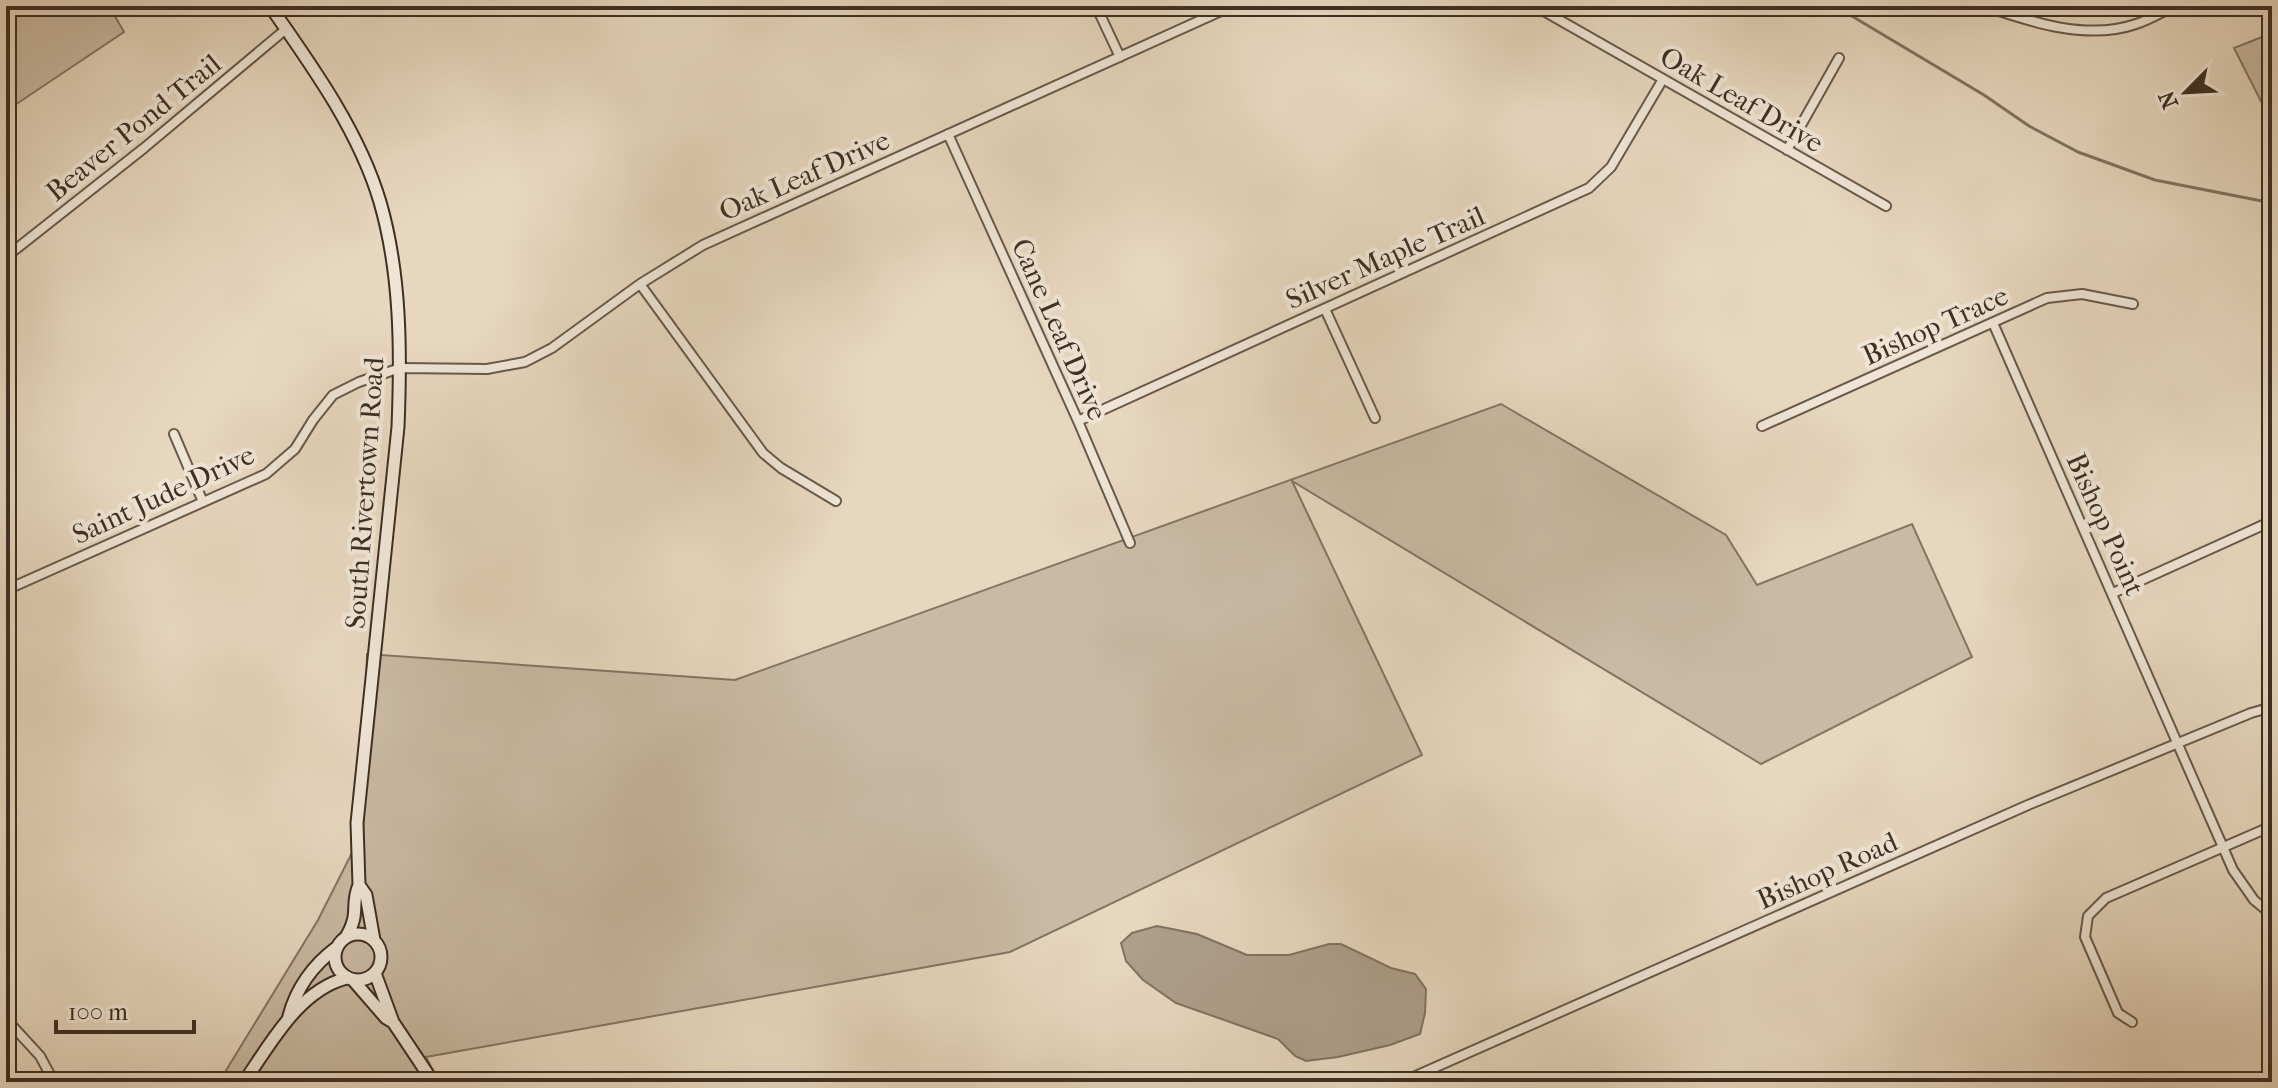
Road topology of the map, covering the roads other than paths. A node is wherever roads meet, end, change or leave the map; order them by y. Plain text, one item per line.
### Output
1 (270, 6) edge
2 (1096, 6) edge
3 (1232, 6) edge
4 (1535, 6) edge
5 (1984, 6) edge
6 (2175, 6) edge
7 (286, 29) junction
8 (1120, 57) junction
9 (1839, 58) dead end
10 (1663, 79) junction
11 (948, 134) junction
12 (1787, 150) junction
13 (1886, 206) dead end
14 (6, 257) edge
15 (640, 284) junction
16 (2133, 304) dead end
17 (1325, 309) junction
18 (1993, 323) junction
19 (400, 368) junction
20 (1375, 418) dead end
21 (1078, 421) junction
22 (1762, 426) dead end
23 (174, 434) dead end
24 (836, 501) dead end
25 (203, 502) junction
26 (2272, 521) edge
27 (1130, 543) dead end
28 (6, 590) edge
29 (2113, 593) junction
30 (2272, 707) edge
31 (2178, 743) junction
32 (2272, 826) edge
33 (2222, 847) junction
34 (359, 885) junction
35 (2272, 915) edge
36 (346, 937) junction
37 (374, 940) junction
38 (336, 948) junction
39 (375, 973) junction
40 (350, 979) junction
41 (289, 1016) junction
42 (6, 1019) edge
43 (393, 1022) junction
44 (2132, 1022) dead end
45 (54, 1082) edge
46 (244, 1082) edge
47 (433, 1082) edge
48 (1402, 1082) edge

1 - 7 main road, South Rivertown Road
2 - 8 street
3 - 8 street, Oak Leaf Drive
4 - 10 street, Oak Leaf Drive
5 - 6 street
7 - 14 street, Beaver Pond Trail
7 - 19 main road, South Rivertown Road
8 - 11 street, Oak Leaf Drive
9 - 12 street
10 - 12 street, Oak Leaf Drive
10 - 17 street, Silver Maple Trail
11 - 15 street, Oak Leaf Drive
11 - 21 street, Cane Leaf Drive
12 - 13 street, Oak Leaf Drive
15 - 19 street, Oak Leaf Drive
15 - 24 street
16 - 18 street, Bishop Trace
17 - 20 street
17 - 21 street, Silver Maple Trail
18 - 22 street, Bishop Trace
18 - 29 street, Bishop Point
19 - 25 street, Saint Jude Drive
19 - 34 main road, South Rivertown Road
21 - 27 street, Cane Leaf Drive
23 - 25 street
25 - 28 street, Saint Jude Drive
26 - 29 street
29 - 31 street, Bishop Point
30 - 31 street, Bishop Road
31 - 33 street, Bishop Point
31 - 48 street, Bishop Road
32 - 33 street
33 - 35 street, Bishop Point
33 - 44 street
34 - 36 main road
34 - 37 main road
36 - 37 main road
36 - 38 main road
37 - 39 main road
38 - 40 main road
38 - 41 main road
39 - 40 main road
39 - 43 main road
40 - 41 main road
40 - 43 main road
41 - 46 main road
42 - 45 street
43 - 47 main road

